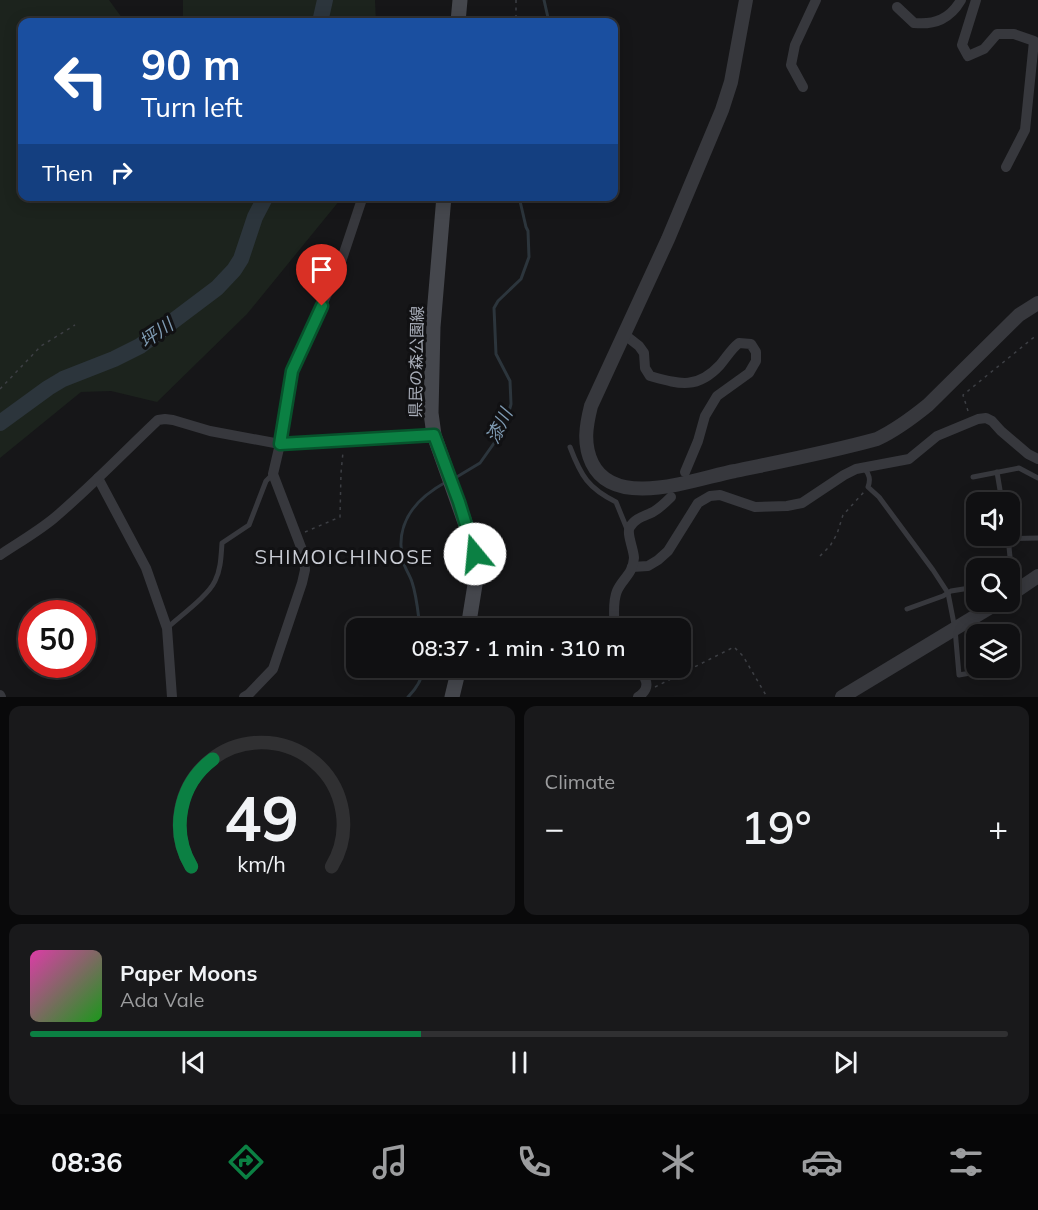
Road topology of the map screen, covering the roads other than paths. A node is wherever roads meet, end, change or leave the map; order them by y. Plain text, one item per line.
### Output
1 (460, 0) edge
2 (746, 0) edge
3 (816, 0) edge
4 (961, 0) edge
5 (976, 0) edge
6 (897, 7) dead end
7 (458, 18) edge
8 (803, 87) dead end
9 (1006, 167) dead end
10 (361, 201) edge
11 (444, 201) edge
12 (1038, 303) edge
13 (625, 335) junction
14 (437, 441) junction
15 (280, 444) junction
16 (570, 447) dead end
17 (1038, 459) edge
18 (864, 468) junction
19 (685, 472) dead end
20 (997, 472) junction
21 (273, 474) junction
22 (973, 477) dead end
23 (98, 478) junction
24 (1038, 478) edge
25 (1000, 492) edge
26 (672, 497) dead end
27 (628, 531) junction
28 (1020, 537) edge
29 (1038, 538) edge
30 (1009, 546) edge
31 (0, 555) edge
32 (1010, 558) dead end
33 (632, 567) junction
34 (1038, 576) edge
35 (1020, 587) edge
36 (966, 588) edge
37 (948, 593) junction
38 (907, 609) dead end
39 (983, 612) edge
40 (470, 618) edge
41 (614, 618) edge
42 (167, 628) junction
43 (955, 629) junction
44 (966, 674) edge
45 (457, 678) edge
46 (645, 678) edge
47 (641, 695) edge
48 (172, 697) edge
49 (244, 697) edge
50 (453, 697) edge
51 (842, 697) edge

1 - 7 main road
2 - 13 street
3 - 8 street
4 - 6 street
5 - 9 street
10 - 15 street
11 - 14 main road, 県民の森公園線
12 - 13 street
13 - 19 street
14 - 15 street
14 - 40 main road, 県民の森公園線
15 - 21 street
15 - 23 street
16 - 27 lane
17 - 18 street
18 - 33 street
18 - 37 lane
20 - 22 lane
20 - 24 lane
20 - 25 lane
21 - 42 lane
21 - 49 street
23 - 31 street
23 - 42 street
26 - 27 street
27 - 33 street
28 - 29 lane
30 - 32 lane
33 - 41 street
34 - 35 street
36 - 37 lane
37 - 38 lane
37 - 43 lane
39 - 43 street
42 - 48 street
43 - 44 lane
43 - 51 street
45 - 50 main road
46 - 47 street

